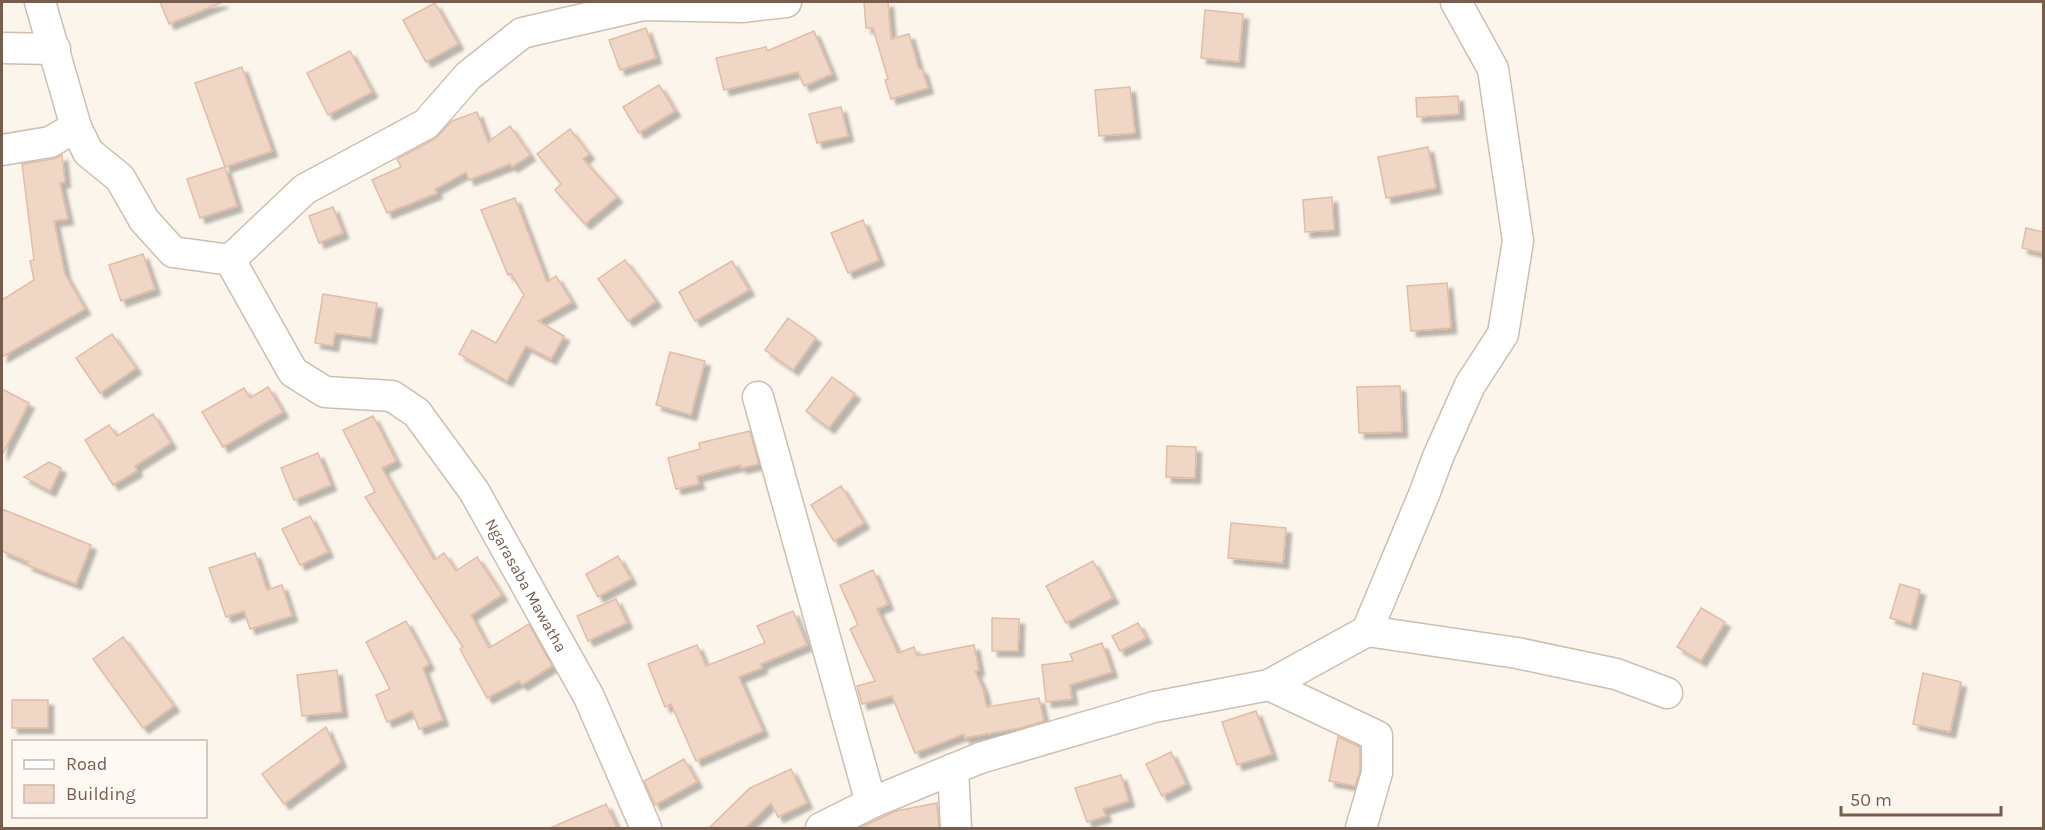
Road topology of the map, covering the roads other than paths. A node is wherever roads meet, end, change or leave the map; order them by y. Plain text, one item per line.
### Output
1 (40, 2) edge
2 (786, 2) edge
3 (1456, 2) edge
4 (2, 48) edge
5 (55, 49) junction
6 (76, 127) junction
7 (2, 150) edge
8 (230, 261) junction
9 (758, 397) dead end
10 (1367, 631) junction
11 (1269, 685) junction
12 (1667, 693) dead end
13 (953, 769) junction
14 (871, 803) junction
15 (646, 828) edge
16 (821, 828) edge
17 (956, 828) edge
18 (1361, 828) edge

1 - 5 street
2 - 8 street
3 - 10 street
4 - 5 street
5 - 6 street
6 - 7 street
6 - 8 street
8 - 15 street, Ngarasaba Mawatha
9 - 14 street
10 - 11 street
10 - 12 street
11 - 13 street
11 - 18 street
13 - 14 street
13 - 17 street
14 - 16 street

